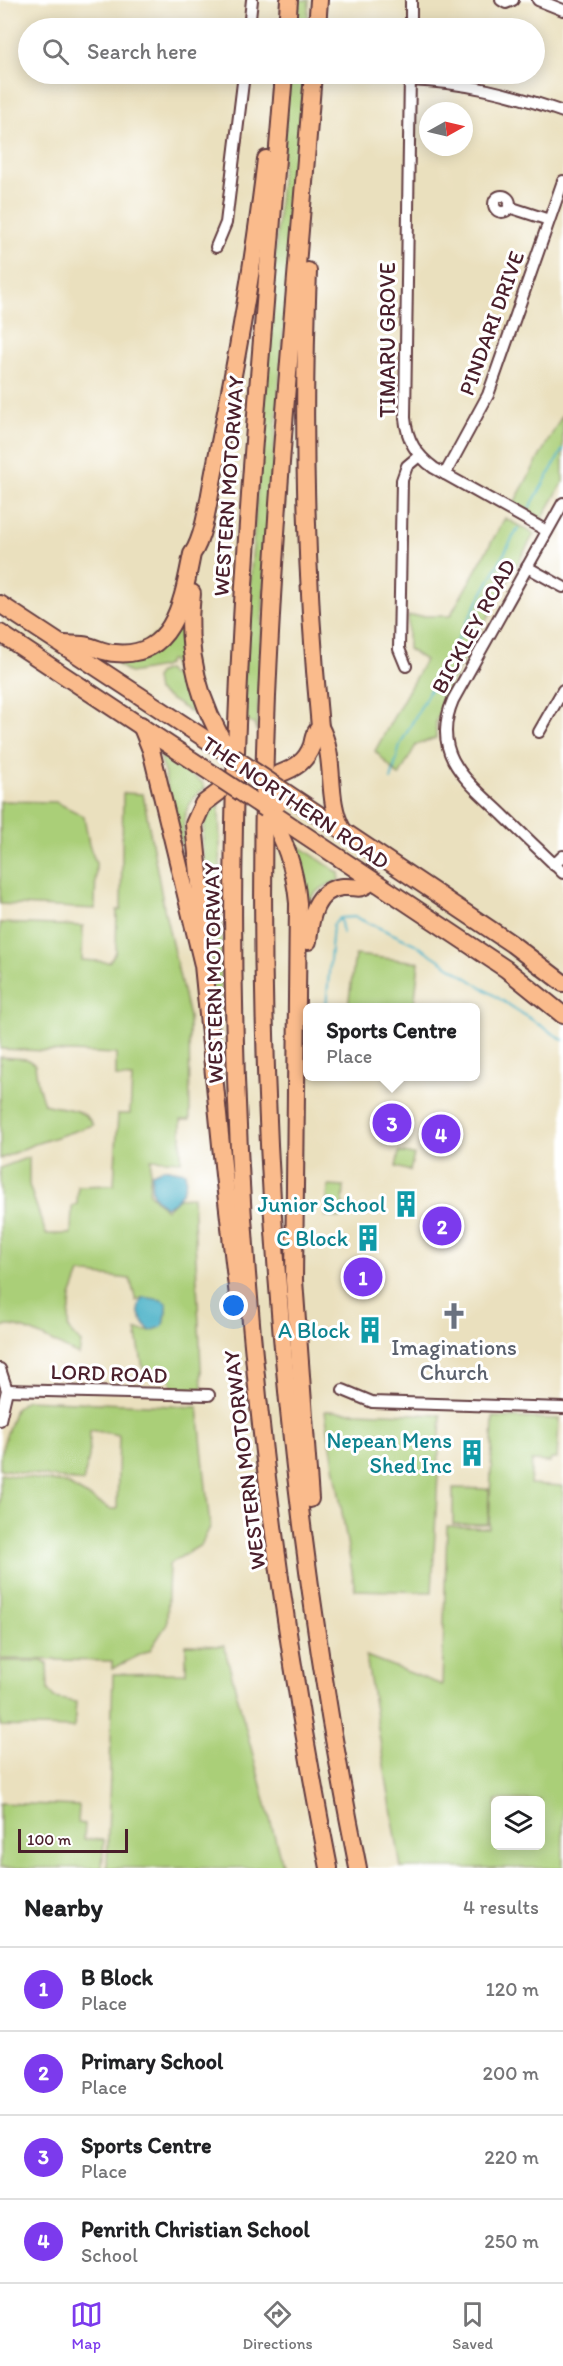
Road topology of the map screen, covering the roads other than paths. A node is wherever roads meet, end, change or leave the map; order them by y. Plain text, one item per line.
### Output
1 (252, 0) edge
2 (289, 0) edge
3 (319, 0) edge
4 (411, 0) edge
5 (501, 0) edge
6 (513, 0) edge
7 (538, 0) edge
8 (563, 10) edge
9 (250, 18) edge
10 (288, 18) edge
11 (318, 18) edge
12 (411, 18) edge
13 (243, 84) edge
14 (276, 84) edge
15 (283, 84) edge
16 (312, 84) edge
17 (410, 84) edge
18 (460, 84) edge
19 (563, 112) edge
20 (306, 169) junction
21 (563, 181) edge
22 (509, 207) dead end
23 (549, 220) junction
24 (216, 247) dead end
25 (419, 456) junction
26 (445, 474) junction
27 (563, 503) edge
28 (547, 531) junction
29 (197, 547) junction
30 (527, 567) junction
31 (563, 587) edge
32 (0, 604) edge
33 (0, 633) edge
34 (64, 644) junction
35 (406, 666) dead end
36 (563, 690) edge
37 (141, 725) junction
38 (320, 727) junction
39 (539, 732) dead end
40 (251, 785) junction
41 (342, 829) junction
42 (563, 856) edge
43 (554, 865) junction
44 (563, 873) edge
45 (373, 881) junction
46 (203, 965) junction
47 (563, 983) edge
48 (308, 1003) edge
49 (563, 1015) edge
50 (306, 1081) edge
51 (251, 1323) junction
52 (299, 1339) junction
53 (0, 1369) edge
54 (7, 1390) junction
55 (343, 1390) dead end
56 (209, 1395) dead end
57 (563, 1408) edge
58 (0, 1420) edge
59 (312, 1595) junction
60 (329, 1868) edge
61 (358, 1868) edge

1 - 9 street
2 - 10 highway
3 - 11 highway
4 - 12 street
5 - 6 street
7 - 8 street
13 - 24 street
14 - 29 highway
15 - 51 highway, WESTERN MOTORWAY
16 - 20 highway
17 - 25 street, TIMARU GROVE
18 - 19 street
20 - 38 highway
20 - 59 highway
21 - 23 street, PINDARI DRIVE
22 - 23 street
23 - 26 street, PINDARI DRIVE
25 - 26 street
25 - 35 street
26 - 28 street
27 - 28 street, BICKLEY ROAD
28 - 30 street, BICKLEY ROAD
29 - 34 highway
29 - 40 highway
30 - 31 street
30 - 43 street, BICKLEY ROAD
32 - 34 highway, THE NORTHERN ROAD
33 - 37 highway, THE NORTHERN ROAD
34 - 40 highway, THE NORTHERN ROAD
36 - 39 street
37 - 40 highway, THE NORTHERN ROAD
37 - 46 highway
38 - 40 highway
38 - 41 highway
40 - 41 highway, THE NORTHERN ROAD
40 - 45 highway, THE NORTHERN ROAD
40 - 46 highway
40 - 52 highway
41 - 47 highway, THE NORTHERN ROAD
42 - 43 street
43 - 44 street, BICKLEY ROAD
45 - 48 highway
45 - 49 highway, THE NORTHERN ROAD
46 - 51 highway
50 - 52 highway
51 - 60 highway, WESTERN MOTORWAY
52 - 59 highway
53 - 54 street
54 - 56 street, LORD ROAD
54 - 58 street
55 - 57 street
59 - 61 highway

